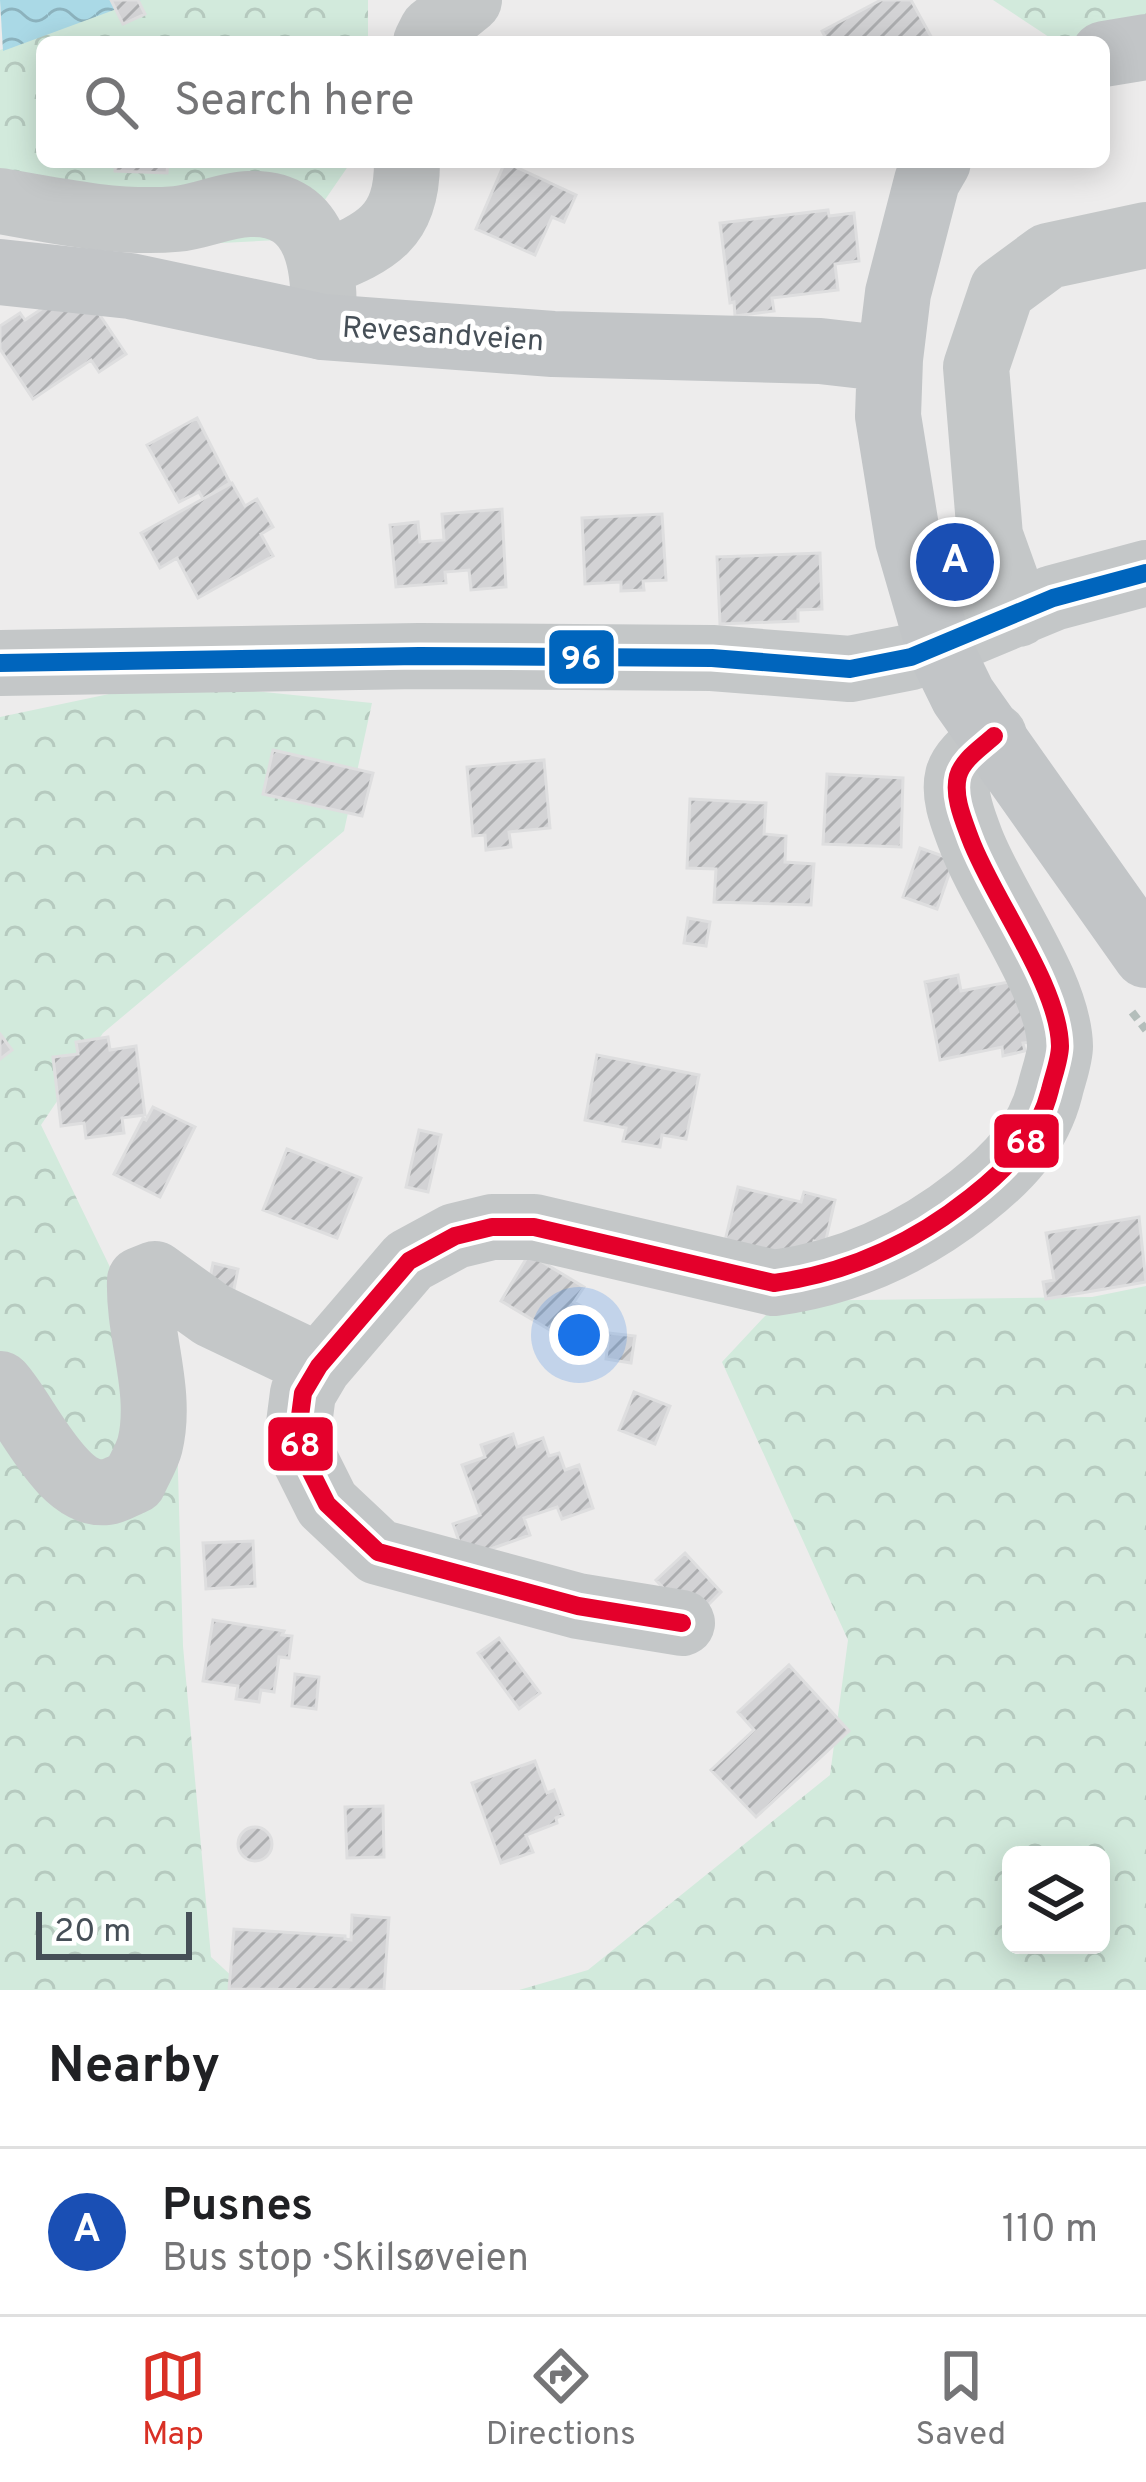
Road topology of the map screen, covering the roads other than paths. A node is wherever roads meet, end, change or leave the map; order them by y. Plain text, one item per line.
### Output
1 (469, 0) edge
2 (429, 36) edge
3 (1146, 47) edge
4 (1110, 53) edge
5 (406, 168) edge
6 (935, 168) edge
7 (0, 202) edge
8 (1146, 235) edge
9 (0, 272) edge
10 (322, 295) junction
11 (890, 359) junction
12 (1146, 573) edge
13 (1018, 614) junction
14 (939, 647) junction
15 (0, 663) edge
16 (994, 736) junction
17 (1146, 955) edge
18 (0, 1384) edge
19 (309, 1395) junction
20 (682, 1623) dead end

1 - 2 street
3 - 4 main road
5 - 10 street
6 - 11 main road
7 - 10 street
8 - 13 street
9 - 10 main road, Revesandveien
10 - 11 main road, Revesandveien
11 - 14 main road
12 - 13 street
13 - 14 street
14 - 15 street
14 - 16 main road
16 - 17 main road
16 - 19 street
18 - 19 street
19 - 20 street

